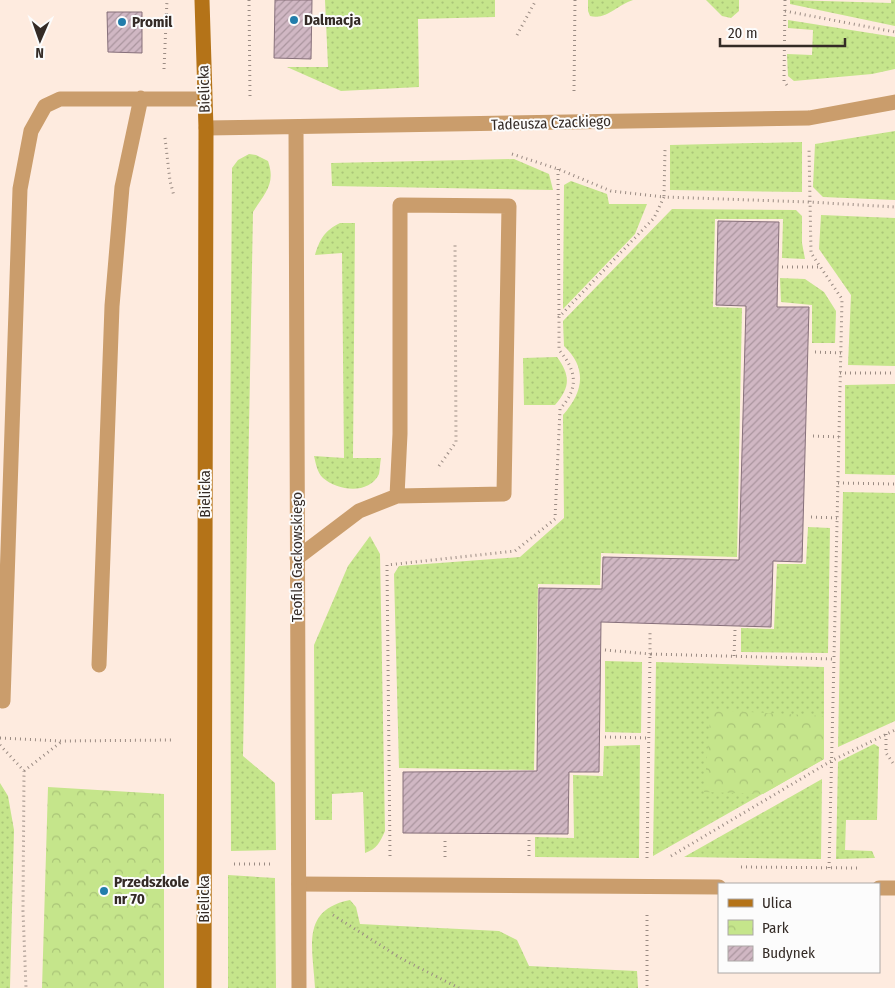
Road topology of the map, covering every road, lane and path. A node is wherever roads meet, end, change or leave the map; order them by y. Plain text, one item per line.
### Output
1 (167, 0) edge
2 (202, 0) edge
3 (249, 0) edge
4 (536, 0) edge
5 (575, 0) edge
6 (785, 0) edge
7 (785, 11) junction
8 (895, 32) edge
9 (517, 35) dead end
10 (574, 91) dead end
11 (141, 98) junction
12 (163, 98) junction
13 (204, 99) junction
14 (895, 102) edge
15 (809, 118) junction
16 (666, 120) junction
17 (251, 127) junction
18 (296, 127) junction
19 (206, 128) junction
20 (509, 153) dead end
21 (558, 169) junction
22 (664, 197) junction
23 (809, 202) junction
24 (895, 207) edge
25 (455, 242) dead end
26 (782, 267) dead end
27 (821, 267) junction
28 (558, 317) junction
29 (815, 352) dead end
30 (841, 353) junction
31 (840, 373) junction
32 (895, 373) edge
33 (813, 436) dead end
34 (839, 437) junction
35 (838, 483) junction
36 (895, 484) edge
37 (396, 496) junction
38 (419, 496) junction
39 (811, 518) dead end
40 (837, 518) junction
41 (297, 558) junction
42 (650, 630) dead end
43 (735, 630) dead end
44 (605, 650) dead end
45 (650, 654) junction
46 (734, 656) junction
47 (834, 659) junction
48 (99, 666) dead end
49 (3, 701) dead end
50 (204, 724) junction
51 (895, 730) edge
52 (886, 734) junction
53 (605, 737) dead end
54 (0, 738) edge
55 (648, 738) junction
56 (61, 741) junction
57 (0, 745) edge
58 (831, 761) junction
59 (895, 766) edge
60 (24, 771) junction
61 (445, 837) dead end
62 (530, 839) dead end
63 (390, 860) dead end
64 (445, 862) dead end
65 (204, 863) junction
66 (529, 864) dead end
67 (829, 868) dead end
68 (299, 884) junction
69 (646, 887) junction
70 (718, 887) edge
71 (880, 888) edge
72 (895, 888) edge
73 (26, 988) edge
74 (204, 988) edge
75 (299, 988) edge
76 (460, 988) edge
77 (647, 988) edge

1 - 12 path
2 - 13 street, Bielicka
3 - 17 path
4 - 9 path
5 - 10 path
6 - 7 path
7 - 8 path
7 - 15 path
11 - 12 street
11 - 48 street
11 - 49 street
12 - 13 street
13 - 19 street, Bielicka
14 - 15 street, Tadeusza Czackiego
15 - 16 street, Tadeusza Czackiego
15 - 23 path
16 - 18 street, Tadeusza Czackiego
16 - 22 path
17 - 18 street, Tadeusza Czackiego
17 - 19 street, Tadeusza Czackiego
18 - 41 street, Teofila Gackowskiego
19 - 50 street, Bielicka
20 - 21 path
21 - 22 path
21 - 28 path
22 - 23 path
22 - 28 path
23 - 24 path
23 - 27 path
25 - 38 path
26 - 27 path
27 - 30 path
28 - 63 path
29 - 30 path
30 - 31 path
31 - 32 path
31 - 34 path
33 - 34 path
34 - 35 path
35 - 36 path
35 - 40 path
37 - 38 street
37 - 38 street
37 - 41 street
39 - 40 path
40 - 47 path
41 - 68 street, Teofila Gackowskiego
42 - 45 path
43 - 46 path
44 - 45 path
45 - 46 path
45 - 55 path
46 - 47 path
47 - 58 path
50 - 56 path
50 - 65 street, Bielicka
51 - 52 path
52 - 58 path
52 - 59 path
53 - 55 path
54 - 56 path
55 - 69 path
56 - 60 path
57 - 60 path
58 - 67 path
58 - 69 path
60 - 73 path
61 - 64 path
62 - 66 path
65 - 68 path
65 - 74 street, Bielicka
68 - 69 street
68 - 75 street, Teofila Gackowskiego
68 - 76 path
69 - 70 street
69 - 77 path
71 - 72 street

